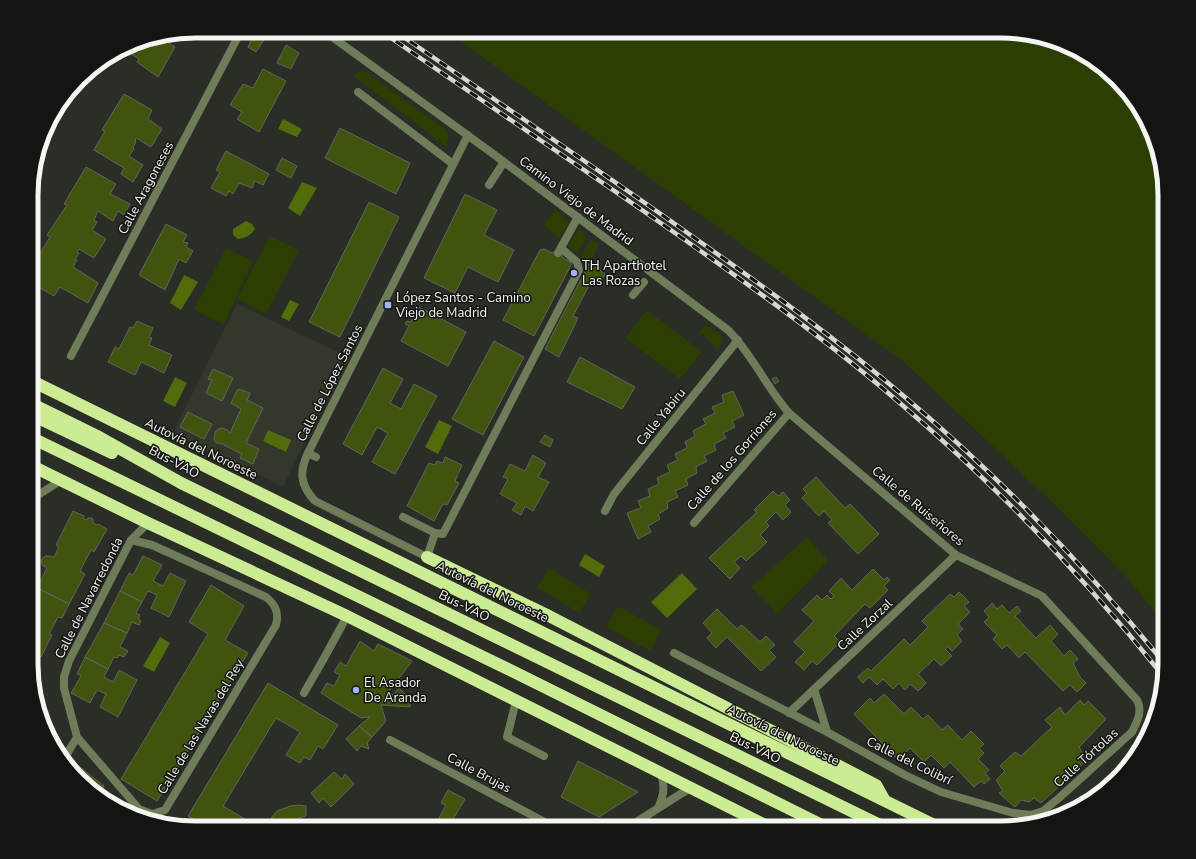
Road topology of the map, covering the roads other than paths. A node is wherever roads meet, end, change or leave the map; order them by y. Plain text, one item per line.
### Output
1 (237, 38) edge
2 (334, 38) edge
3 (358, 92) dead end
4 (468, 135) junction
5 (504, 162) junction
6 (453, 164) junction
7 (489, 185) dead end
8 (578, 217) junction
9 (644, 282) dead end
10 (633, 295) dead end
11 (738, 340) junction
12 (71, 356) dead end
13 (38, 384) edge
14 (38, 407) edge
15 (789, 413) junction
16 (38, 418) edge
17 (38, 441) edge
18 (308, 453) junction
19 (316, 457) dead end
20 (38, 469) edge
21 (60, 481) junction
22 (181, 483) junction
23 (38, 497) edge
24 (605, 511) dead end
25 (403, 517) dead end
26 (148, 523) junction
27 (694, 523) dead end
28 (435, 533) junction
29 (131, 540) junction
30 (956, 555) junction
31 (427, 557) junction
32 (347, 616) junction
33 (674, 653) dead end
34 (814, 689) junction
35 (304, 693) dead end
36 (516, 701) junction
37 (1140, 705) joint
38 (789, 713) junction
39 (827, 732) junction
40 (77, 737) junction
41 (390, 740) dead end
42 (67, 755) edge
43 (544, 756) dead end
44 (661, 773) junction
45 (690, 788) junction
46 (885, 801) junction
47 (659, 806) junction
48 (1031, 815) joint
49 (543, 821) edge
50 (636, 821) edge
51 (757, 821) edge
52 (814, 821) edge
53 (872, 821) edge
54 (926, 821) edge

1 - 12 street, Calle Aragoneses
2 - 4 street, Camino Viejo de Madrid
3 - 6 street
4 - 5 street, Camino Viejo de Madrid
4 - 6 street, Calle de López Santos
5 - 7 street
5 - 8 street, Camino Viejo de Madrid
6 - 18 street, Calle de López Santos
8 - 11 street, Camino Viejo de Madrid
8 - 28 street
9 - 10 street
11 - 15 street, Camino Viejo de Madrid
11 - 24 street, Calle Yabiru
13 - 46 highway, Autovía del Noroeste
14 - 22 highway, Bus-VAO
15 - 27 street, Calle de los Gorriones
15 - 30 street, Calle de Ruiseñores
16 - 22 highway
17 - 52 highway
18 - 19 street
18 - 31 street, Calle de López Santos
20 - 21 highway
21 - 23 street
21 - 26 highway
22 - 53 highway, Bus-VAO
25 - 28 street
26 - 29 street, Calle de Navarredonda
26 - 32 highway
28 - 31 street
29 - 40 street, Calle de Navarredonda
29 - 40 street, Calle de las Navas del Rey
30 - 34 street, Calle Zorzal
30 - 37 street, Calle de Ruiseñores
31 - 46 highway
32 - 35 street
32 - 36 highway
33 - 38 street, Calle del Colibrí
34 - 38 street, Calle Zorzal
34 - 39 street
36 - 43 street
36 - 44 highway
37 - 48 street, Calle Tórtolas
38 - 39 street, Calle del Colibrí
39 - 48 street, Calle del Colibrí
40 - 42 street
41 - 49 street, Calle Brujas
44 - 45 highway
44 - 47 street
45 - 47 street
45 - 51 highway
46 - 54 highway, Autovía del Noroeste
47 - 50 street

